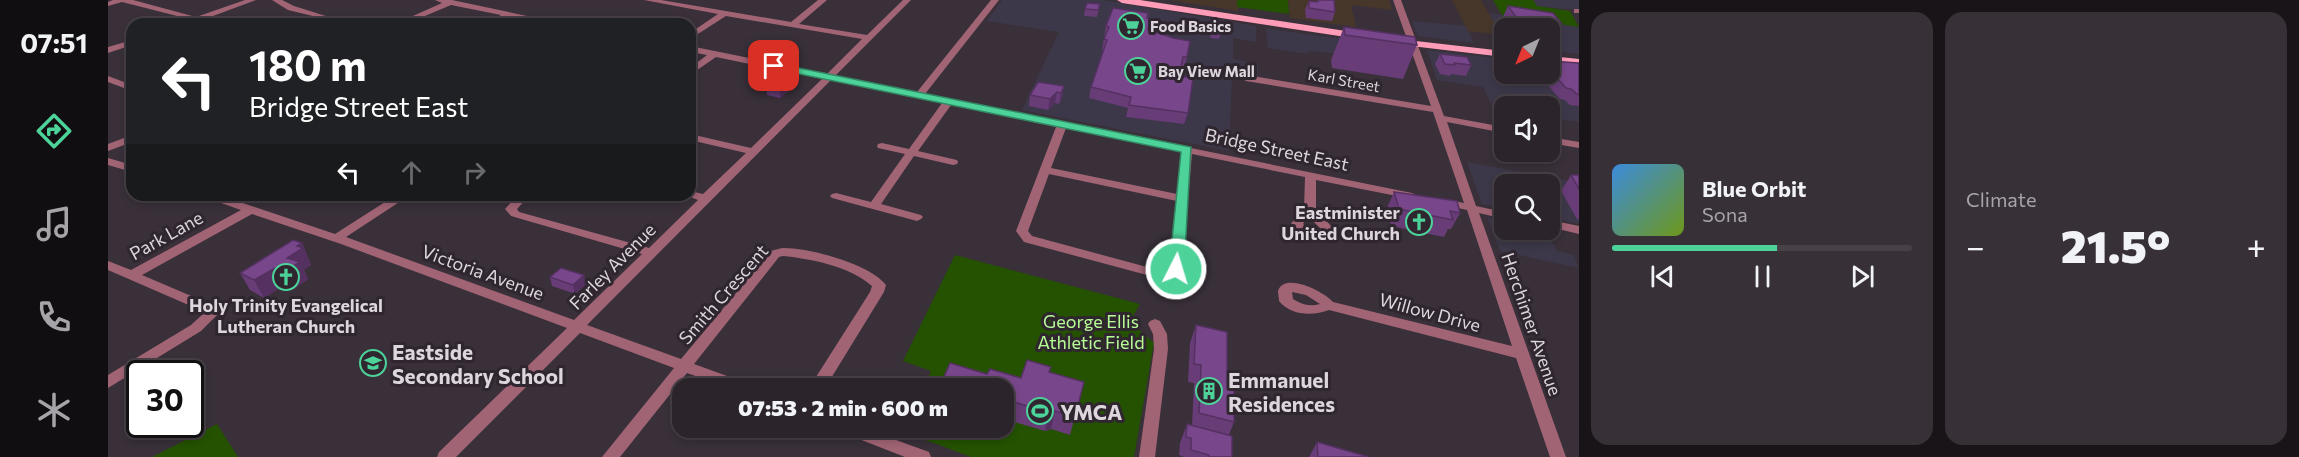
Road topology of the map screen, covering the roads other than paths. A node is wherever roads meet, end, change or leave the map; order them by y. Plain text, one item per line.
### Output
1 (122, 0) edge
2 (252, 0) edge
3 (276, 0) edge
4 (439, 0) edge
5 (648, 0) edge
6 (694, 0) edge
7 (823, 0) edge
8 (907, 0) edge
9 (994, 0) edge
10 (1122, 0) edge
11 (1150, 0) edge
12 (1397, 0) edge
13 (452, 1) edge
14 (108, 4) edge
15 (682, 7) junction
16 (509, 14) junction
17 (724, 14) junction
18 (200, 18) joint
19 (328, 18) edge
20 (413, 18) edge
21 (500, 18) edge
22 (530, 18) edge
23 (792, 25) junction
24 (696, 33) edge
25 (1378, 36) junction
26 (869, 38) junction
27 (1412, 41) junction
28 (126, 44) edge
29 (1494, 48) edge
30 (108, 50) edge
31 (696, 50) edge
32 (1494, 53) edge
33 (714, 54) junction
34 (1560, 55) edge
35 (1579, 57) edge
36 (1560, 60) edge
37 (1579, 62) edge
38 (696, 68) edge
39 (831, 78) junction
40 (1246, 78) dead end
41 (108, 79) edge
42 (126, 86) edge
43 (919, 96) junction
44 (948, 102) junction
45 (1439, 114) junction
46 (1062, 125) junction
47 (1494, 128) edge
48 (696, 138) edge
49 (126, 140) edge
50 (1560, 142) edge
51 (1579, 145) edge
52 (882, 146) dead end
53 (108, 148) edge
54 (1187, 149) junction
55 (755, 152) junction
56 (913, 154) junction
57 (108, 161) edge
58 (953, 162) dead end
59 (126, 167) edge
60 (1045, 170) junction
61 (1310, 174) junction
62 (696, 196) edge
63 (836, 196) dead end
64 (707, 199) junction
65 (1183, 199) junction
66 (225, 201) edge
67 (395, 201) edge
68 (518, 201) edge
69 (876, 204) junction
70 (1471, 208) junction
71 (250, 210) junction
72 (1310, 211) dead end
73 (1494, 213) edge
74 (917, 217) dead end
75 (1560, 226) edge
76 (1579, 230) edge
77 (336, 238) junction
78 (653, 253) junction
79 (108, 265) edge
80 (131, 275) junction
81 (1328, 305) dead end
82 (1155, 324) dead end
83 (577, 327) junction
84 (1522, 354) junction
85 (684, 366) junction
86 (717, 378) edge
87 (823, 378) edge
88 (108, 382) edge
89 (873, 438) edge
90 (445, 457) edge
91 (610, 457) edge
92 (923, 457) edge
93 (1147, 457) edge
94 (1558, 457) edge

1 - 14 street
1 - 18 street
2 - 18 street
3 - 19 street
4 - 13 street
5 - 15 street
6 - 15 street
7 - 23 street
8 - 26 street, Farley Avenue
9 - 43 street
10 - 25 main road
11 - 25 main road
12 - 27 street, Herchimer Avenue
13 - 16 street
13 - 20 street
15 - 17 street
16 - 21 street
16 - 22 street
17 - 23 street
17 - 24 street
23 - 26 street
25 - 27 main road
26 - 39 street, Farley Avenue
27 - 29 main road
27 - 32 main road
27 - 45 street, Herchimer Avenue
28 - 30 street
31 - 33 street, Bridge Street East
33 - 38 street
33 - 39 street, Bridge Street East
34 - 35 main road
36 - 37 main road
39 - 43 street, Bridge Street East
39 - 55 street, Farley Avenue
40 - 45 street, Karl Street
41 - 42 street
43 - 44 street, Bridge Street East
44 - 46 street, Bridge Street East
44 - 56 street
45 - 47 street, Karl Street
45 - 70 street, Herchimer Avenue
46 - 54 street, Bridge Street East
46 - 60 street
48 - 55 street
49 - 53 street
50 - 51 street
52 - 56 street
54 - 61 street, Bridge Street East
54 - 65 street
55 - 64 street, Farley Avenue
56 - 58 street
56 - 69 street
57 - 59 street
60 - 65 street
60 - 65 street
61 - 70 street, Bridge Street East
61 - 72 street
62 - 64 street
63 - 69 street
64 - 78 street, Farley Avenue
66 - 71 street, Victoria Avenue
67 - 77 street
68 - 78 street
69 - 74 street
70 - 73 street, Bridge Street East
70 - 84 street, Herchimer Avenue
71 - 77 street, Victoria Avenue
71 - 80 street, Park Lane
75 - 76 street
77 - 83 street, Victoria Avenue
78 - 83 street, Farley Avenue
79 - 80 street
80 - 88 street
81 - 84 street, Willow Drive
82 - 93 street
83 - 85 street, Victoria Avenue
83 - 90 street, Farley Avenue
84 - 94 street, Herchimer Avenue
85 - 86 street, Victoria Avenue
85 - 87 street, Smith Crescent
85 - 91 street
89 - 92 street

